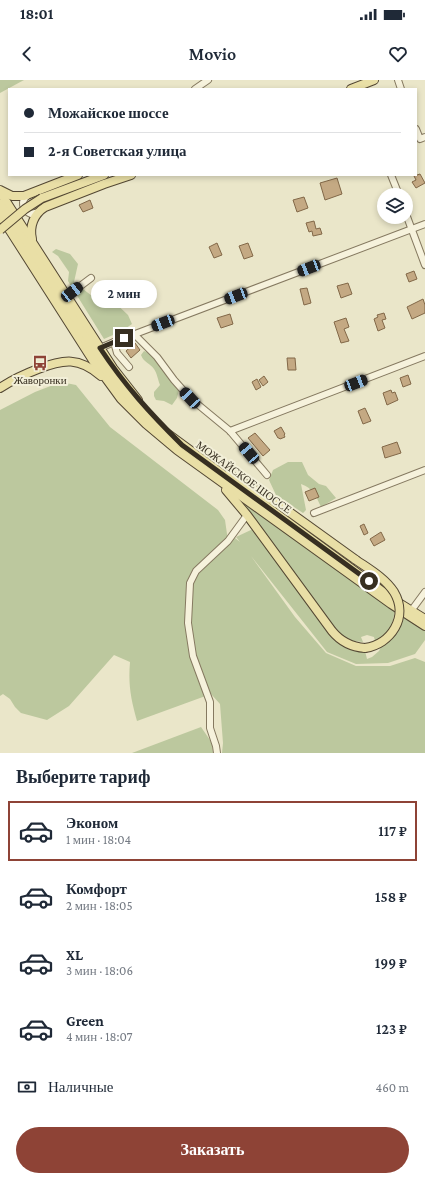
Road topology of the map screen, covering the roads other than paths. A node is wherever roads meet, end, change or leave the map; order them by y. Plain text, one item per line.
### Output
1 (208, 80) edge
2 (374, 80) edge
3 (355, 86) edge
4 (196, 88) edge
5 (417, 132) edge
6 (425, 137) edge
7 (75, 176) edge
8 (101, 176) edge
9 (128, 176) edge
10 (391, 176) edge
11 (396, 188) edge
12 (0, 191) edge
13 (30, 194) junction
14 (0, 204) edge
15 (39, 212) junction
16 (0, 215) edge
17 (410, 224) edge
18 (425, 224) edge
19 (412, 229) junction
20 (0, 230) edge
21 (33, 243) junction
22 (425, 265) edge
23 (91, 278) dead end
24 (67, 296) junction
25 (134, 334) junction
26 (114, 342) junction
27 (100, 348) junction
28 (425, 356) edge
29 (129, 366) dead end
30 (0, 388) edge
31 (121, 399) junction
32 (230, 431) junction
33 (182, 445) junction
34 (195, 459) junction
35 (425, 470) edge
36 (267, 475) dead end
37 (314, 513) dead end
38 (247, 515) junction
39 (425, 592) edge
40 (412, 611) junction
41 (425, 619) edge
42 (425, 626) edge
43 (217, 753) edge

1 - 4 street
2 - 3 main road
5 - 6 street
7 - 13 main road
8 - 20 main road, bridge
9 - 15 main road
10 - 11 street
12 - 13 main road
12 - 21 main road
13 - 15 street
14 - 33 main road, МОЖАЙСКОЕ ШОССЕ
15 - 21 main road
16 - 31 main road, МОЖАЙСКОЕ ШОССЕ
17 - 19 street
18 - 19 street
19 - 22 street
19 - 25 street
21 - 24 main road
23 - 24 street
24 - 27 main road
25 - 26 street
25 - 32 street
26 - 27 street
26 - 29 street
27 - 33 main road
28 - 32 street
30 - 31 main road
31 - 34 main road, МОЖАЙСКОЕ ШОССЕ
32 - 36 street
33 - 34 main road, МОЖАЙСКОЕ ШОССЕ
34 - 38 main road
34 - 38 main road, bridge
34 - 40 main road, МОЖАЙСКОЕ ШОССЕ
34 - 42 main road, МОЖАЙСКОЕ ШОССЕ
35 - 37 street
38 - 43 street
39 - 40 street
40 - 41 main road, МОЖАЙСКОЕ ШОССЕ

